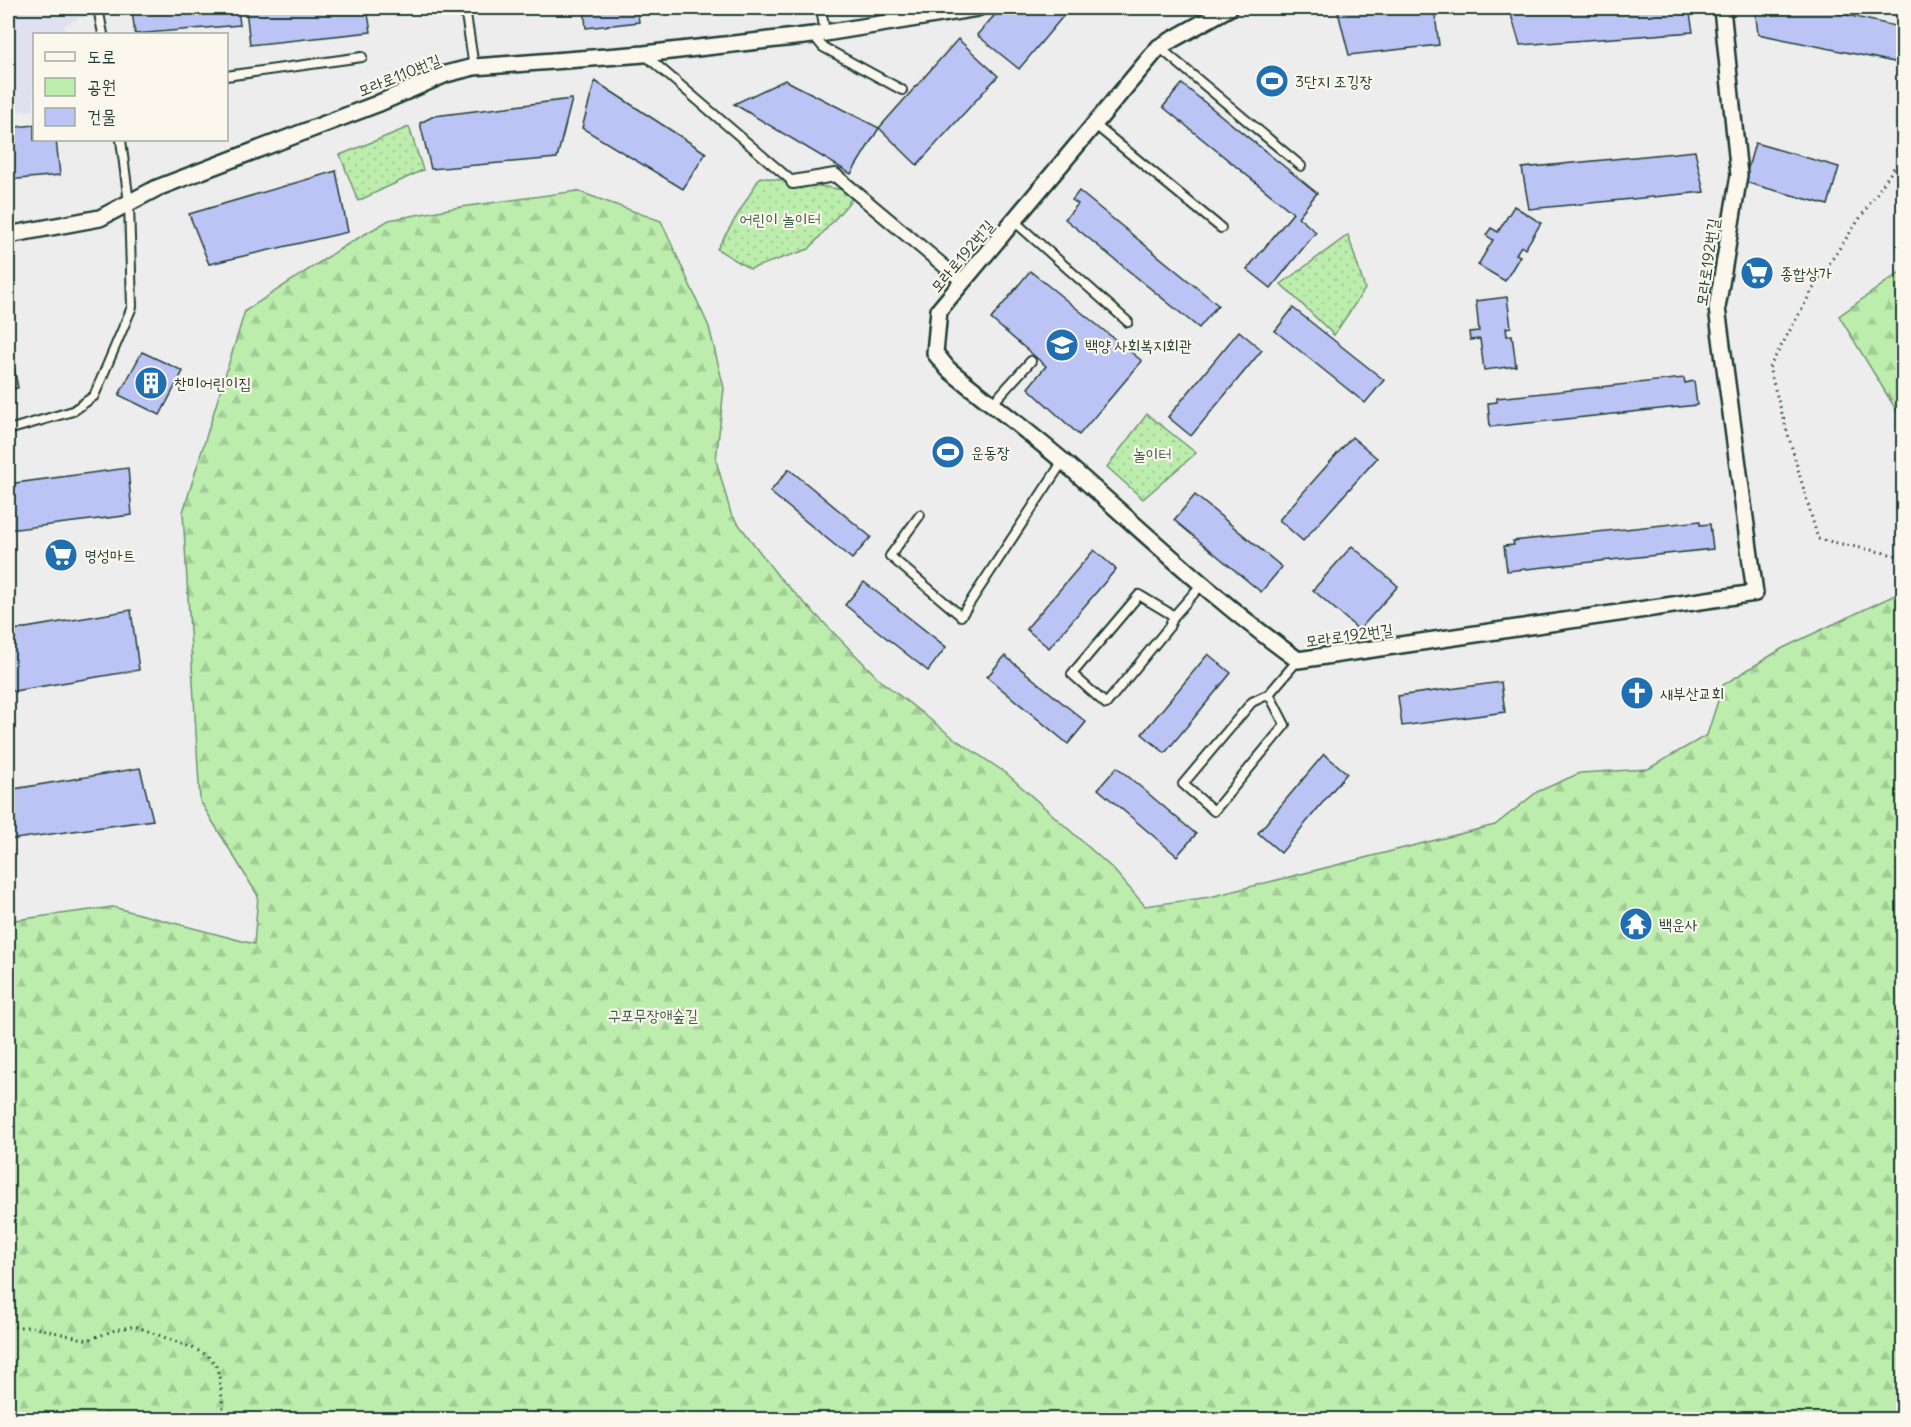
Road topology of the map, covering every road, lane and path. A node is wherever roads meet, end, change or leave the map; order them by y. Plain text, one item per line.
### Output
1 (98, 8) edge
2 (465, 8) edge
3 (821, 8) edge
4 (978, 8) edge
5 (1229, 8) edge
6 (1722, 8) edge
7 (943, 11) edge
8 (103, 33) edge
9 (819, 34) junction
10 (1159, 47) junction
11 (644, 54) junction
12 (362, 57) dead end
13 (474, 67) junction
14 (228, 76) edge
15 (902, 90) dead end
16 (1095, 124) junction
17 (121, 141) edge
18 (1904, 153) edge
19 (1301, 166) dead end
20 (793, 182) joint
21 (129, 202) junction
22 (1014, 221) junction
23 (1221, 228) dead end
24 (8, 235) edge
25 (963, 282) junction
26 (1128, 322) dead end
27 (1031, 361) dead end
28 (992, 404) junction
29 (8, 430) edge
30 (1063, 461) junction
31 (920, 515) dead end
32 (1904, 557) edge
33 (1202, 584) junction
34 (1174, 616) junction
35 (1298, 660) junction
36 (1269, 694) junction
37 (8, 1327) edge
38 (228, 1419) edge

1 - 8 lane
2 - 13 lane
3 - 9 lane
4 - 7 street, 모라로110번길
5 - 10 street, 모라로192번길
6 - 35 street, 모라로192번길
7 - 9 street, 모라로110번길
9 - 11 street, 모라로110번길
9 - 15 lane
10 - 16 street, 모라로192번길
10 - 19 lane
11 - 13 street, 모라로110번길
11 - 20 lane
12 - 14 lane
13 - 21 street, 모라로110번길
16 - 22 street, 모라로192번길
16 - 23 lane
17 - 21 lane
18 - 32 path
20 - 25 street
21 - 24 street, 모라로110번길
21 - 29 lane
22 - 25 street, 모라로192번길
22 - 26 lane
25 - 28 street, 모라로192번길
27 - 28 lane
28 - 30 street, 모라로192번길
30 - 31 lane
30 - 33 street, 모라로192번길
33 - 34 lane
33 - 35 street, 모라로192번길
34 - 34 lane
35 - 36 lane
36 - 36 lane
37 - 38 path

